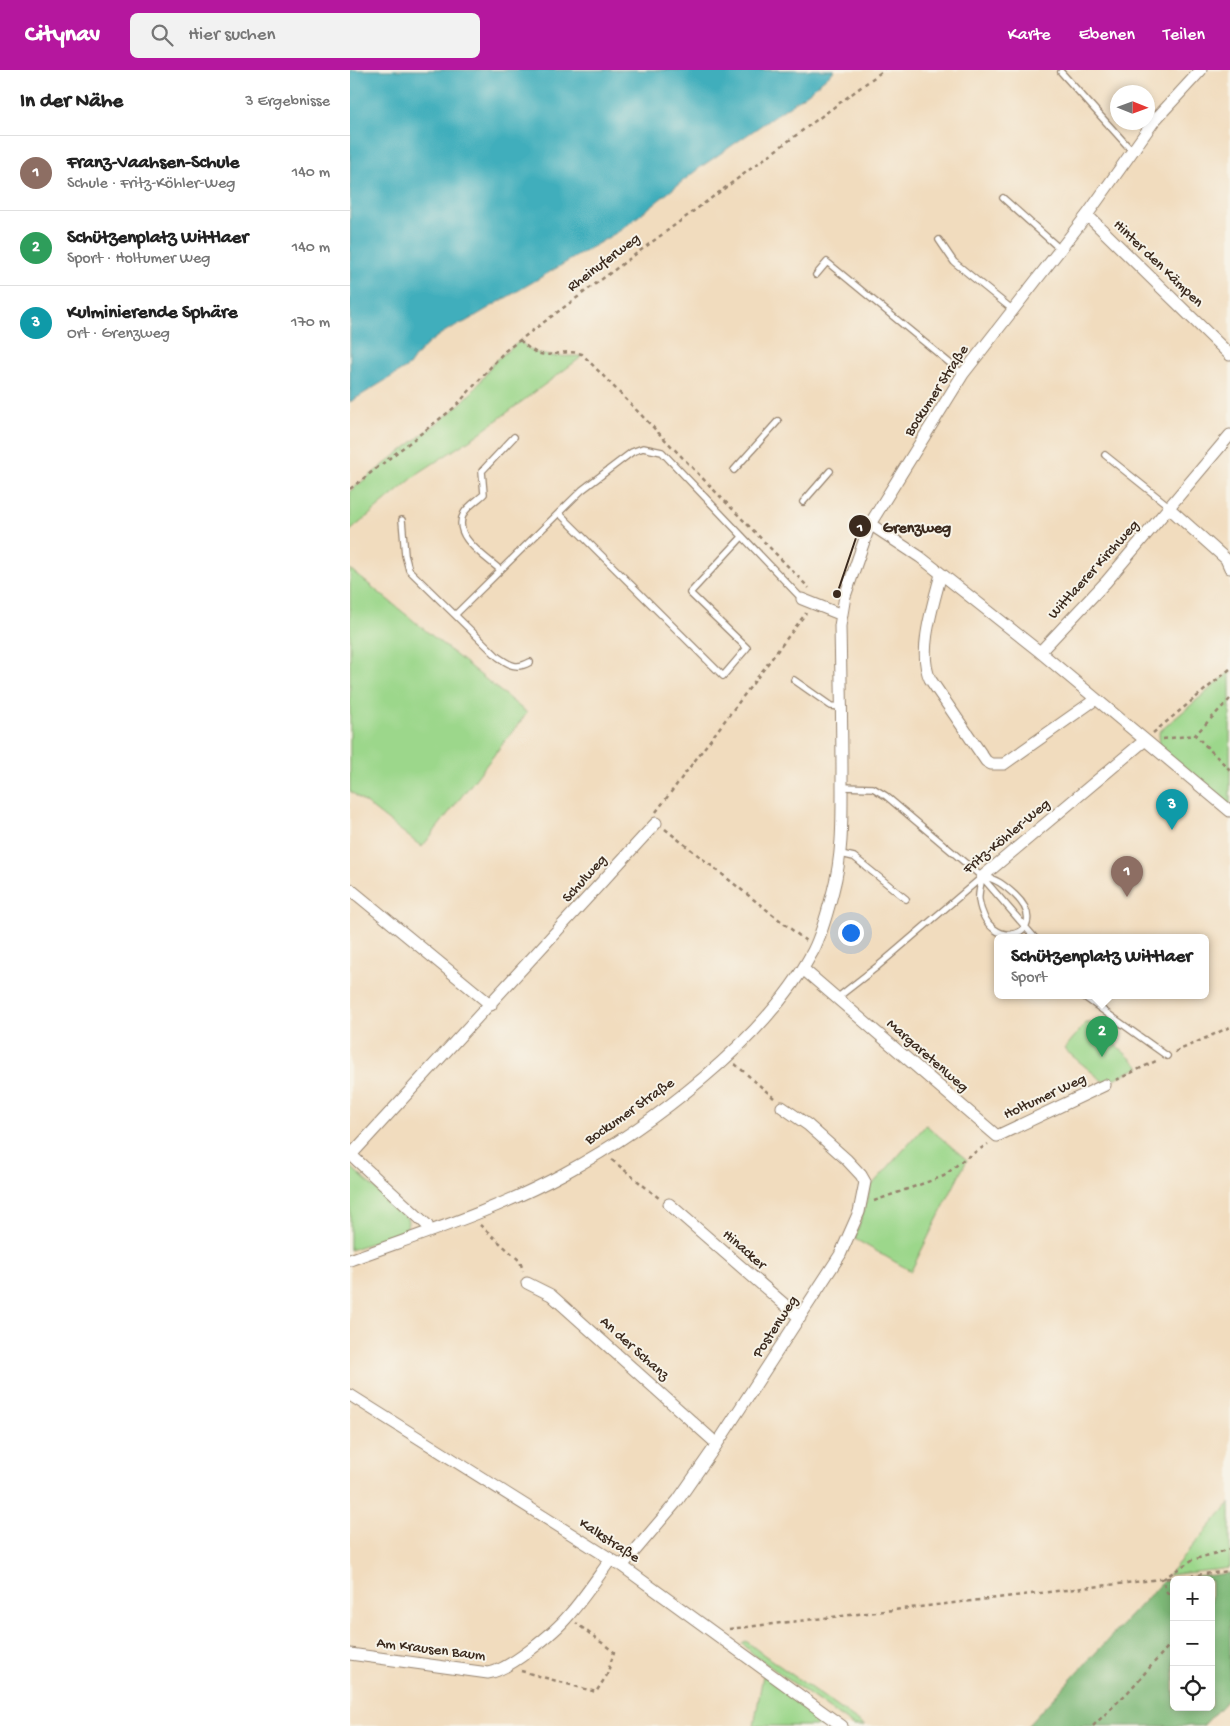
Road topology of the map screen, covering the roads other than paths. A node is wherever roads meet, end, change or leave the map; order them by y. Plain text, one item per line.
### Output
1 (1201, 70) edge
2 (1061, 72) dead end
3 (1133, 152) junction
4 (1003, 198) dead end
5 (1087, 216) junction
6 (939, 240) dead end
7 (1060, 249) junction
8 (816, 275) dead end
9 (1013, 310) junction
10 (1230, 355) edge
11 (963, 374) junction
12 (778, 421) dead end
13 (1230, 435) edge
14 (514, 437) dead end
15 (1105, 455) dead end
16 (734, 470) dead end
17 (830, 471) dead end
18 (803, 502) dead end
19 (1169, 508) junction
20 (559, 513) junction
21 (402, 520) dead end
22 (870, 524) junction
23 (742, 537) junction
24 (1230, 568) edge
25 (499, 569) junction
26 (941, 574) junction
27 (802, 599) joint
28 (455, 615) junction
29 (842, 615) junction
30 (1040, 652) junction
31 (530, 662) dead end
32 (794, 680) dead end
33 (1096, 699) junction
34 (842, 707) junction
35 (1144, 741) junction
36 (842, 786) junction
37 (1230, 811) edge
38 (656, 823) road end
39 (841, 854) junction
40 (978, 880) junction
41 (350, 889) edge
42 (906, 899) dead end
43 (1025, 927) junction
44 (1001, 934) edge
45 (1016, 934) edge
46 (1031, 934) edge
47 (803, 969) junction
48 (836, 998) junction
49 (1087, 999) edge
50 (491, 1005) junction
51 (1167, 1056) dead end
52 (1105, 1085) dead end
53 (782, 1107) road end
54 (997, 1136) joint
55 (350, 1155) edge
56 (669, 1204) road end
57 (429, 1231) junction
58 (350, 1260) edge
59 (527, 1283) road end
60 (800, 1318) junction
61 (350, 1395) edge
62 (717, 1444) junction
63 (611, 1559) junction
64 (622, 1566) junction
65 (350, 1654) edge
66 (842, 1726) edge

1 - 3 street, Bockumer Straße
2 - 3 lane
3 - 5 street, Bockumer Straße
4 - 7 lane
5 - 7 street, Bockumer Straße
5 - 10 street, Hinter den Kämpen
6 - 9 lane
7 - 9 street, Bockumer Straße
8 - 11 lane
9 - 11 street, Bockumer Straße
11 - 22 street, Bockumer Straße
12 - 16 lane
13 - 19 street, Wittlaerer Kirchweg
14 - 25 lane
15 - 19 lane
17 - 18 lane
19 - 24 street
19 - 30 street, Wittlaerer Kirchweg
20 - 23 lane
20 - 23 lane
20 - 25 lane
21 - 28 lane
22 - 26 street
22 - 29 street, Bockumer Straße
23 - 27 lane
25 - 28 lane
26 - 30 street
26 - 33 street
27 - 29 street
28 - 31 lane
29 - 34 street, Bockumer Straße
30 - 33 street
32 - 34 lane
33 - 35 street
34 - 36 street, Bockumer Straße
35 - 37 street
35 - 40 street, Fritz-Köhler-Weg
36 - 39 street, Bockumer Straße
36 - 40 lane
38 - 50 street, Schulweg
39 - 42 lane
39 - 47 street, Bockumer Straße
40 - 43 lane
40 - 43 lane
40 - 44 lane
40 - 48 lane, Fritz-Köhler-Weg
41 - 50 street
43 - 45 lane
43 - 46 lane
47 - 48 street
47 - 57 street, Bockumer Straße
48 - 54 street, Margaretenweg
49 - 51 lane
50 - 55 street, Schulweg
52 - 54 street, Holtumer Weg
53 - 60 street, Postenweg
55 - 57 street
56 - 60 street, Hinacker
57 - 58 street, Bockumer Straße
59 - 62 street, An der Schanz
60 - 62 street, Postenweg
61 - 63 street, Kalkstraße
62 - 64 street, Postenweg
63 - 64 street, Kalkstraße
63 - 65 street, Am Krausen Baum
64 - 66 street, Kalkstraße

